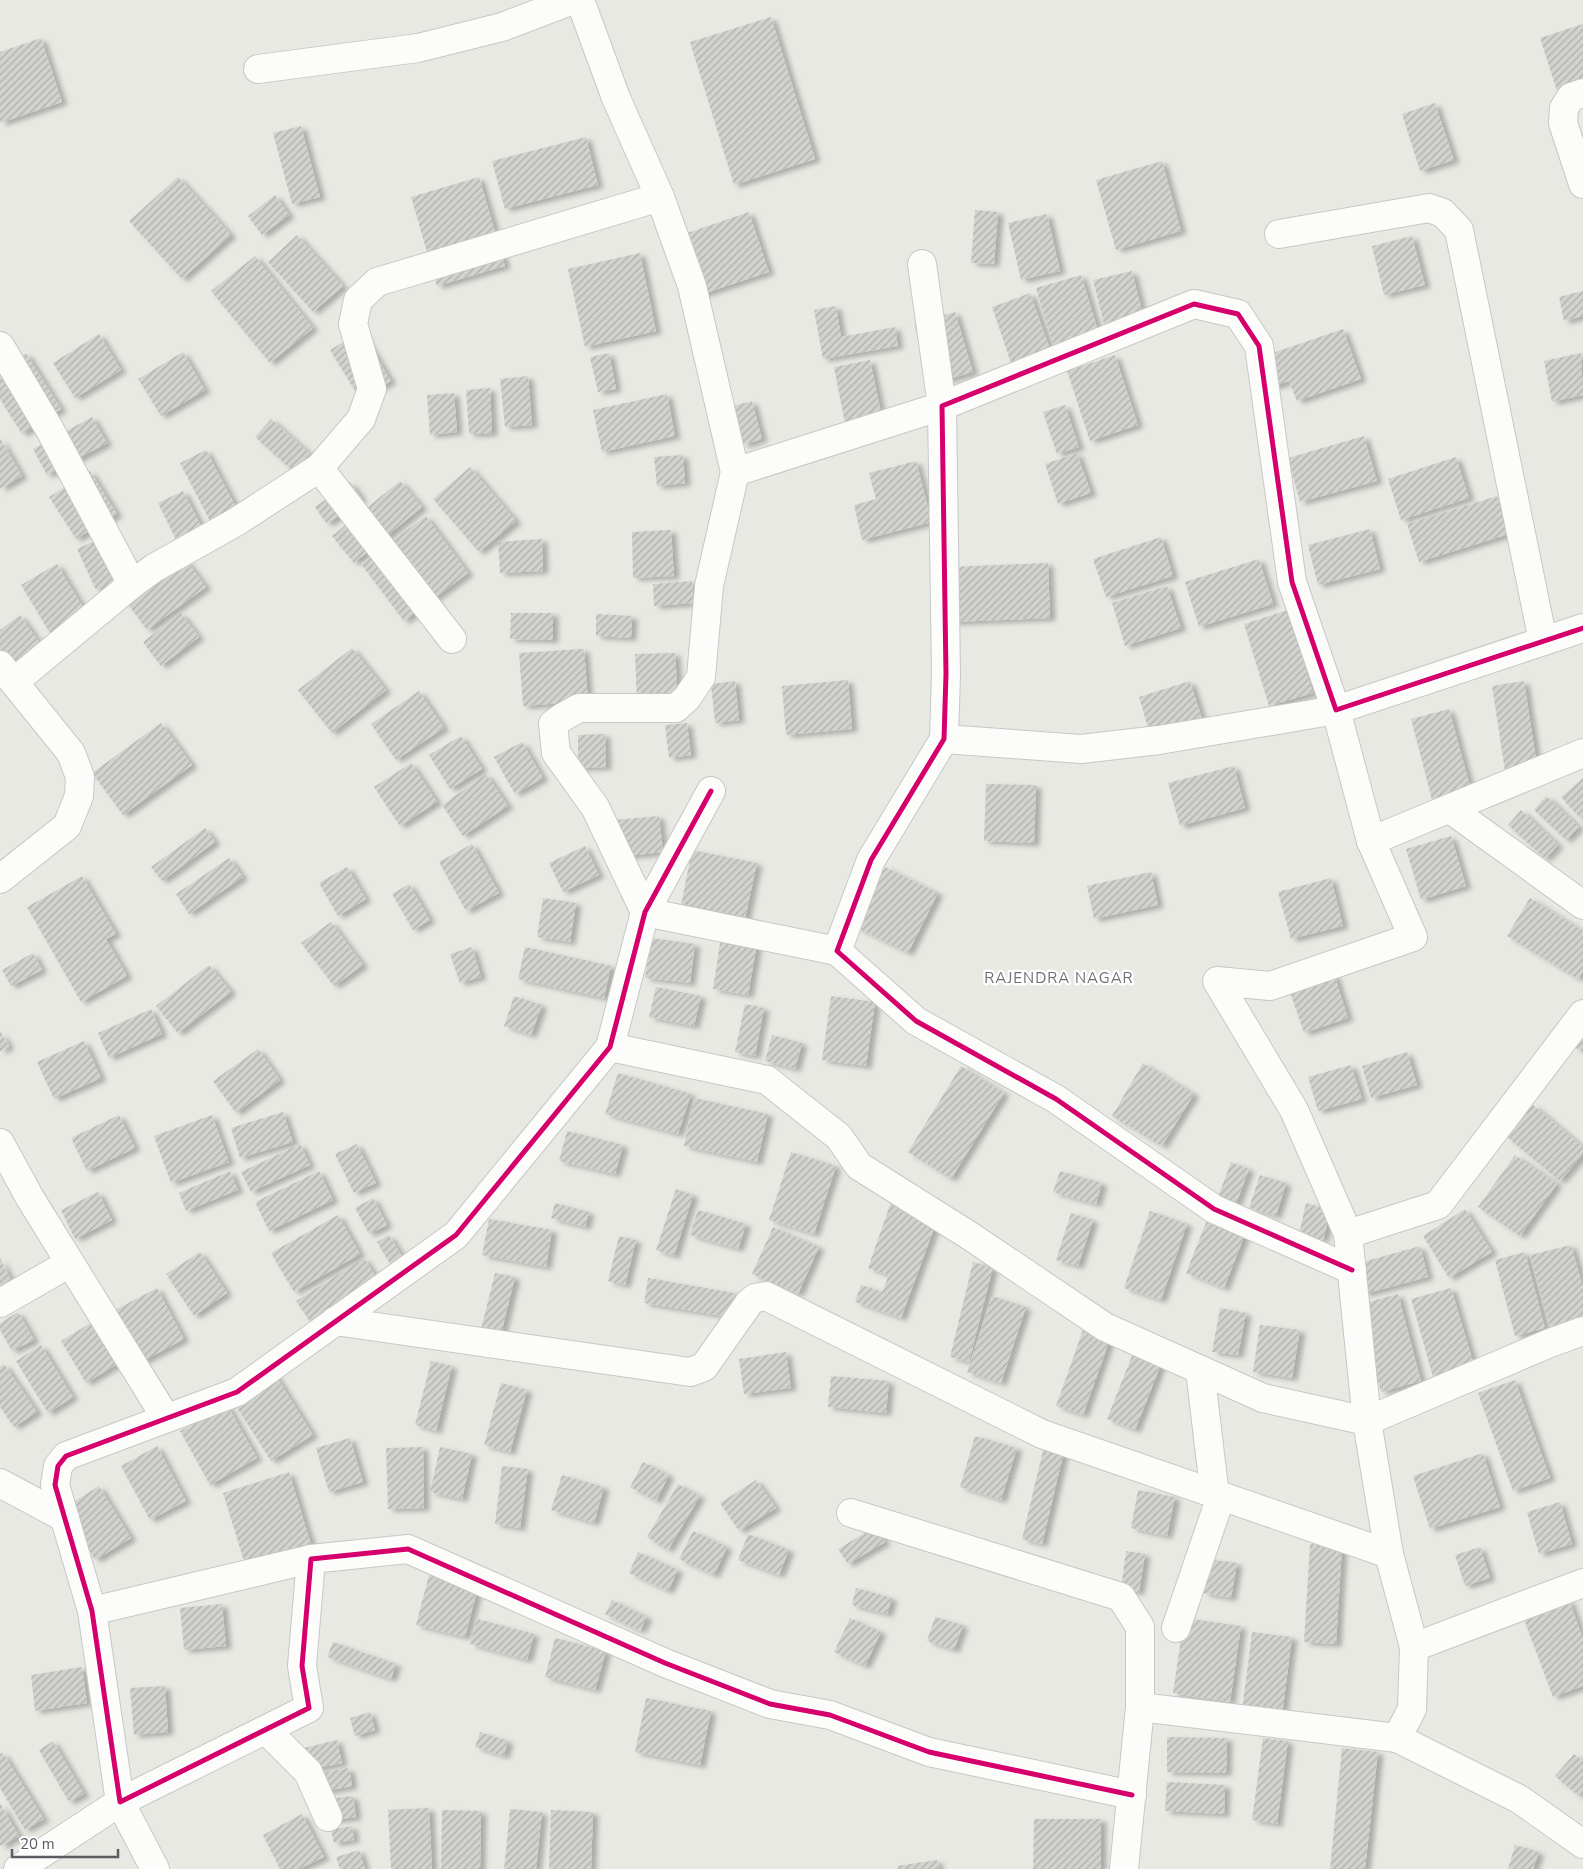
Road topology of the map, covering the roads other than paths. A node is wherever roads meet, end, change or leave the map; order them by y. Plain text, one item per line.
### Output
1 (573, 0) edge
2 (580, 0) edge
3 (258, 69) dead end
4 (1583, 93) edge
5 (1583, 184) edge
6 (660, 197) junction
7 (1279, 234) dead end
8 (922, 264) dead end
9 (0, 346) edge
10 (942, 406) junction
11 (319, 468) junction
12 (734, 472) junction
13 (132, 584) junction
14 (1583, 628) edge
15 (452, 639) dead end
16 (1543, 641) junction
17 (7, 674) edge
18 (1336, 710) junction
19 (944, 738) junction
20 (1583, 753) edge
21 (711, 791) dead end
22 (1450, 809) junction
23 (1372, 841) junction
24 (0, 879) edge
25 (1583, 905) edge
26 (644, 912) junction
27 (837, 951) junction
28 (1583, 1014) edge
29 (610, 1047) junction
30 (0, 1143) edge
31 (1348, 1234) junction
32 (70, 1263) junction
33 (1352, 1270) junction
34 (0, 1303) edge
35 (335, 1321) junction
36 (1583, 1331) edge
37 (1200, 1370) junction
38 (166, 1418) junction
39 (1367, 1421) junction
40 (0, 1483) edge
41 (1215, 1494) junction
42 (850, 1513) dead end
43 (64, 1518) junction
44 (1389, 1554) junction
45 (311, 1559) junction
46 (1583, 1584) edge
47 (92, 1611) junction
48 (1176, 1628) dead end
49 (1414, 1647) junction
50 (1140, 1706) junction
51 (266, 1730) junction
52 (1397, 1738) junction
53 (1132, 1795) junction
54 (120, 1802) junction
55 (328, 1818) dead end
56 (1583, 1844) edge
57 (18, 1869) edge
58 (155, 1869) edge
59 (1124, 1869) edge

1 - 3 street
2 - 6 street
4 - 5 street
6 - 11 street
6 - 12 street
7 - 16 street
8 - 10 street
9 - 13 street
10 - 12 street
10 - 18 street
10 - 19 street
11 - 13 street
11 - 15 street
12 - 26 street
13 - 17 street
14 - 16 street
16 - 18 street
17 - 24 street
18 - 19 street
18 - 23 street
19 - 27 street
20 - 22 street
21 - 26 street
22 - 23 street
22 - 25 street
23 - 31 street
26 - 27 street
26 - 29 street
27 - 33 street
28 - 31 street
29 - 35 street
29 - 37 street
30 - 32 street
31 - 33 street
32 - 34 street
32 - 38 street
33 - 39 street
35 - 38 street
35 - 41 street
36 - 39 street
37 - 39 street
37 - 41 street
38 - 43 street
39 - 44 street
40 - 43 street
41 - 44 street
41 - 48 street
42 - 50 street
43 - 47 street
44 - 49 street
45 - 47 street
45 - 51 street
45 - 53 street
46 - 49 street
47 - 54 street
49 - 52 street
50 - 52 street
50 - 53 street
51 - 54 street
51 - 55 street
52 - 56 street
53 - 59 street
54 - 57 street
54 - 58 street

